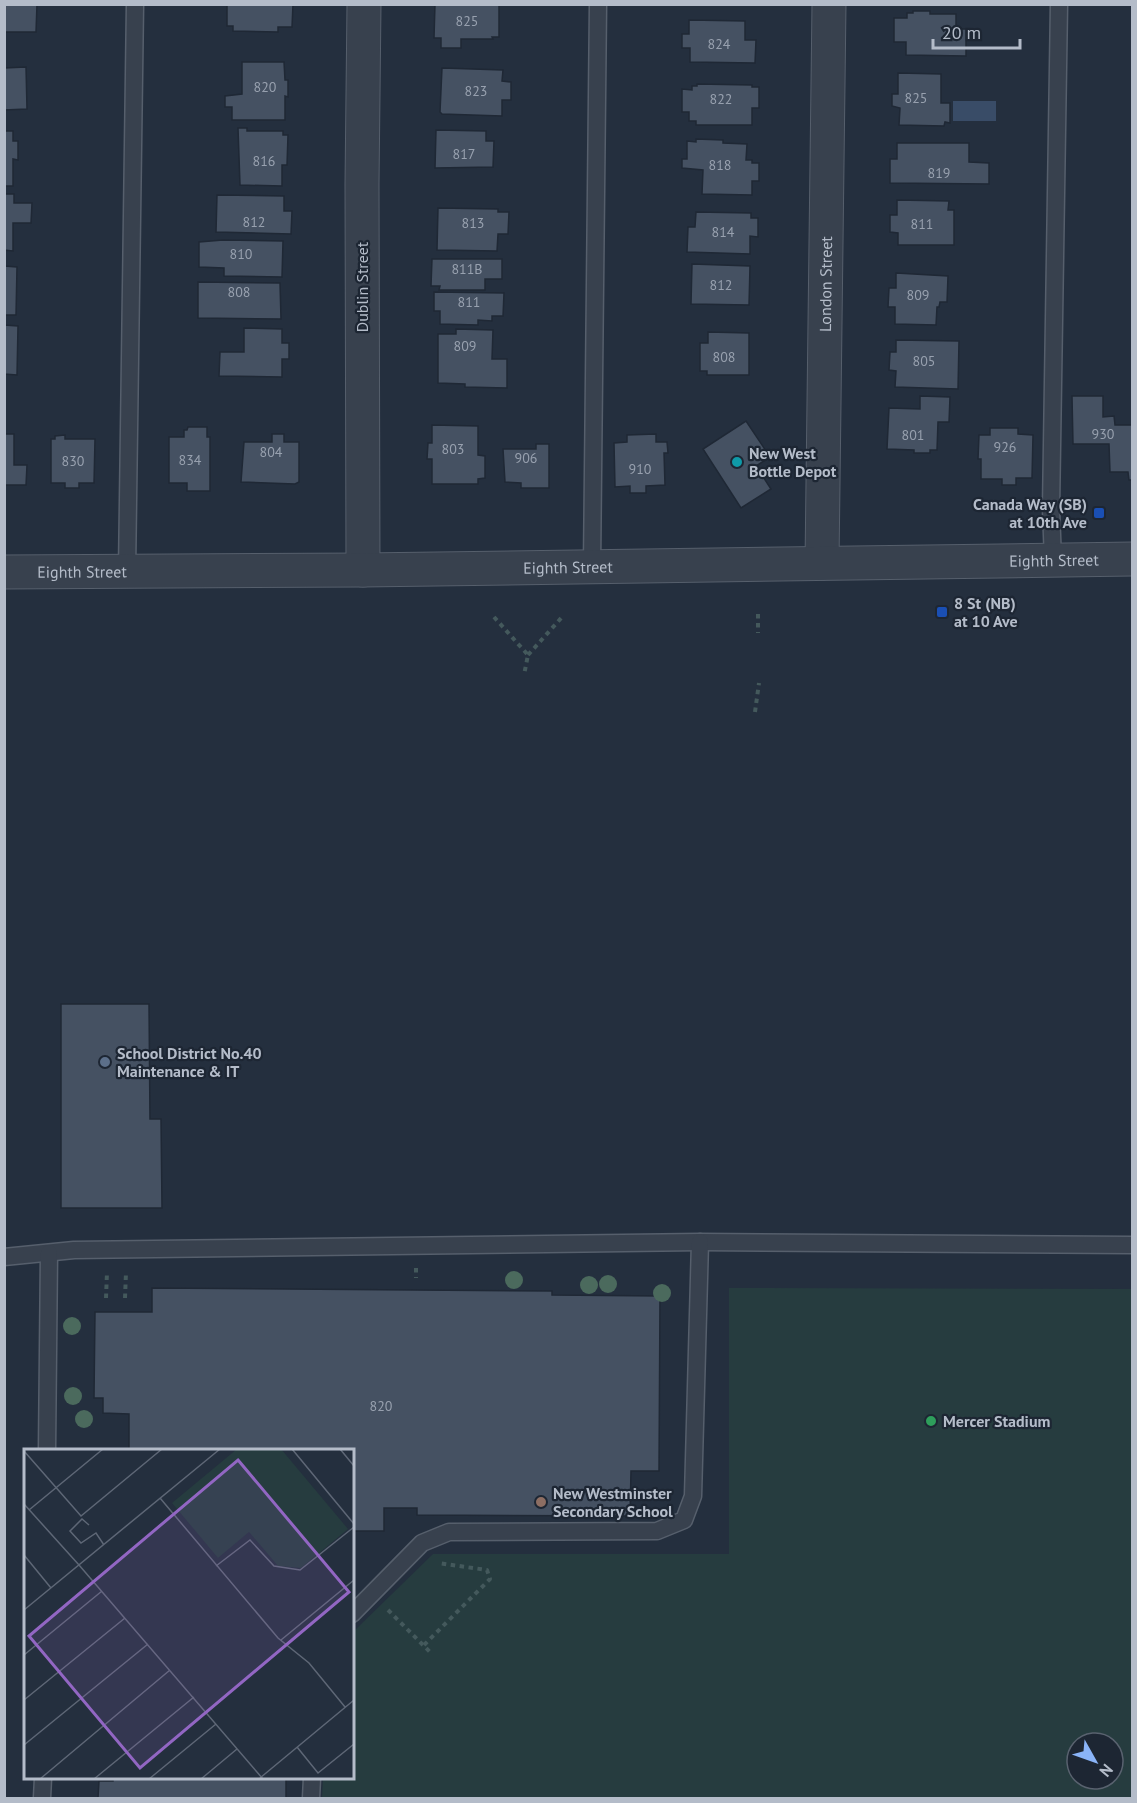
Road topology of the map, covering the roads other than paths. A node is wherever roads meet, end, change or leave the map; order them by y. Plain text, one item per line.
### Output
1 (135, 4) edge
2 (364, 4) edge
3 (598, 4) edge
4 (829, 4) edge
5 (1059, 4) edge
6 (1132, 559) edge
7 (1053, 561) junction
8 (822, 563) junction
9 (592, 566) junction
10 (363, 570) junction
11 (4, 572) edge
12 (127, 572) junction
13 (700, 1242) junction
14 (1132, 1245) edge
15 (49, 1253) junction
16 (4, 1257) edge
17 (47, 1449) edge
18 (354, 1612) edge
19 (43, 1779) edge
20 (312, 1779) edge
21 (42, 1798) edge
22 (311, 1798) edge

1 - 12 lane
2 - 10 street, Dublin Street
3 - 9 lane
4 - 8 street, London Street
5 - 7 lane
6 - 7 street, Eighth Street
7 - 8 street, Eighth Street
8 - 9 street, Eighth Street
9 - 10 street, Eighth Street
10 - 12 street, Eighth Street
11 - 12 street, Eighth Street
13 - 14 lane
13 - 15 lane
13 - 18 lane
15 - 16 lane
15 - 17 lane
19 - 21 lane
20 - 22 lane

